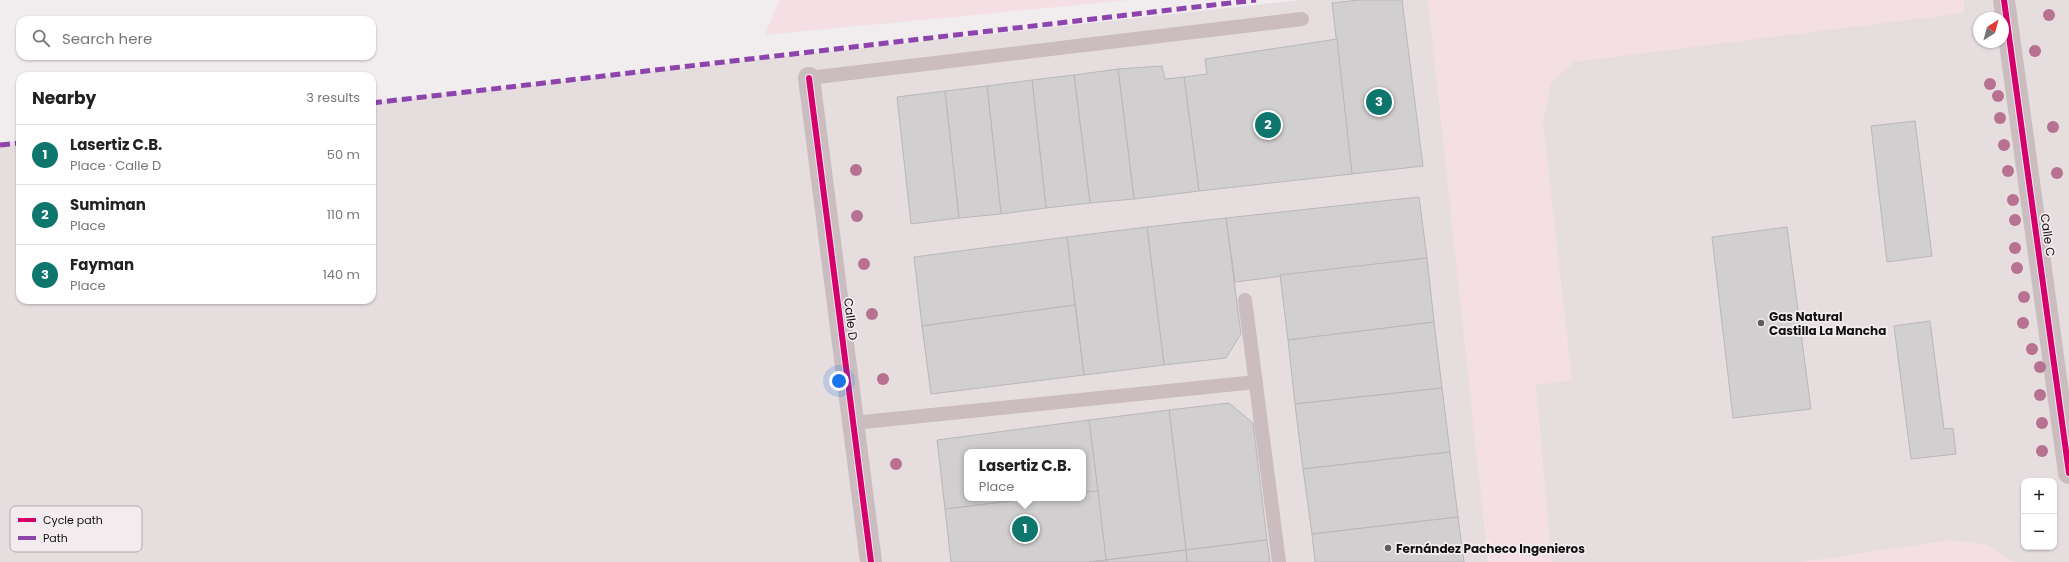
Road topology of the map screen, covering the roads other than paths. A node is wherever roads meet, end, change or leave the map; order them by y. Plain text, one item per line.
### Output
1 (2004, 0) edge
2 (1302, 19) dead end
3 (809, 78) joint
4 (1245, 300) dead end
5 (1256, 382) junction
6 (853, 424) junction
7 (2069, 473) edge
8 (871, 562) edge
9 (1279, 562) edge

1 - 7 street, Calle C
2 - 3 lane
3 - 6 street, Calle D
4 - 5 lane
5 - 6 lane
5 - 9 lane
6 - 8 street, Calle D

